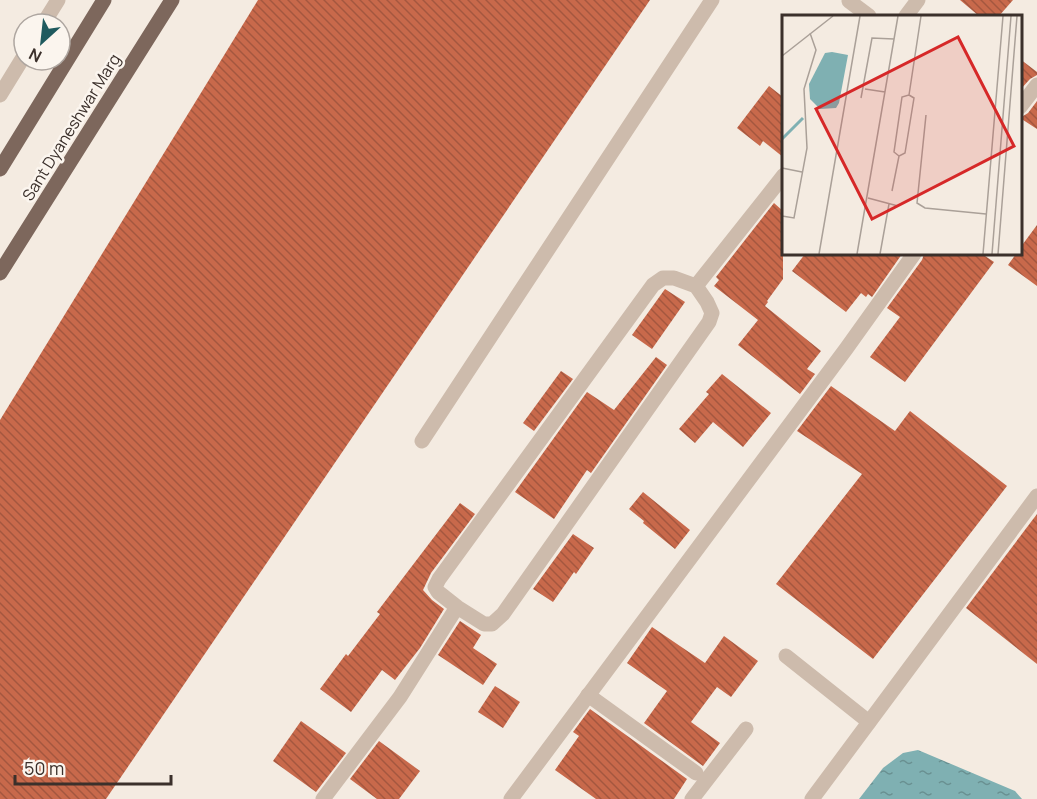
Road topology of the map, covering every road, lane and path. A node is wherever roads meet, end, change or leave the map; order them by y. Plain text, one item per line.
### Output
1 (104, 0) edge
2 (172, 0) edge
3 (712, 0) edge
4 (918, 0) edge
5 (849, 1) edge
6 (867, 15) edge
7 (907, 15) edge
8 (14, 72) edge
9 (1037, 85) edge
10 (0, 95) edge
11 (1022, 104) edge
12 (0, 169) edge
13 (782, 176) edge
14 (913, 255) edge
15 (0, 273) edge
16 (696, 286) junction
17 (422, 441) dead end
18 (1037, 496) edge
19 (458, 607) junction
20 (786, 656) dead end
21 (588, 695) junction
22 (869, 722) junction
23 (746, 729) dead end
24 (696, 773) dead end
25 (323, 799) edge
26 (511, 799) edge
27 (692, 799) edge
28 (812, 799) edge

1 - 12 main road
2 - 15 main road, Sant Dyaneshwar Marg
3 - 17 street
4 - 7 street
5 - 6 street
8 - 10 street
9 - 11 street
13 - 16 street
14 - 21 street
16 - 19 street
16 - 19 street
18 - 22 street
19 - 25 street
20 - 22 street
21 - 24 street
21 - 26 street
22 - 28 street
23 - 27 street

